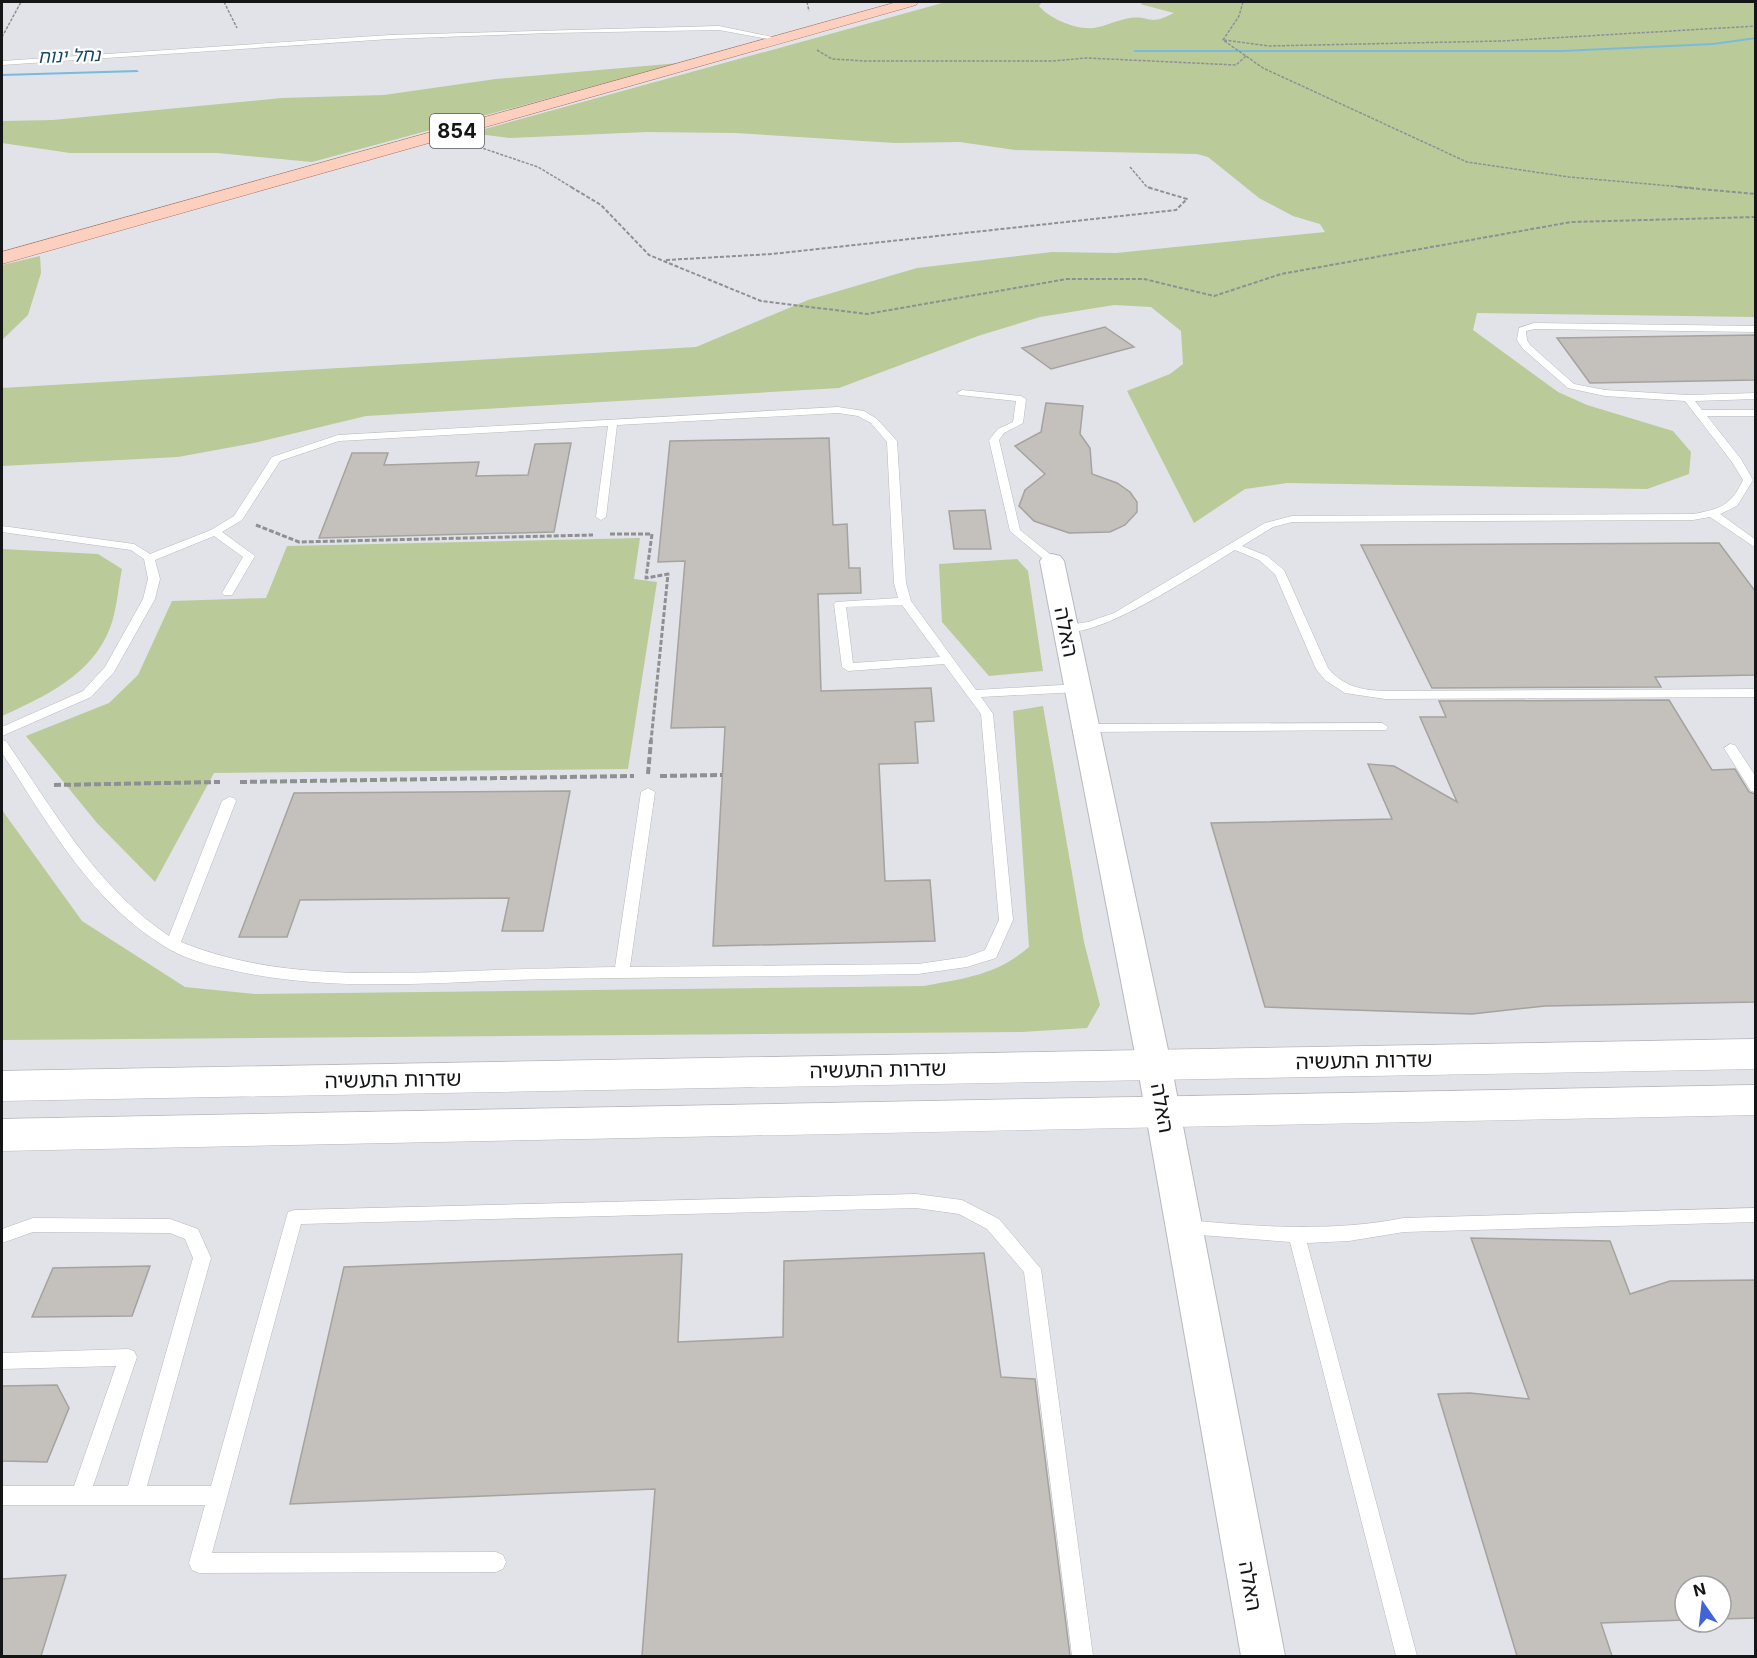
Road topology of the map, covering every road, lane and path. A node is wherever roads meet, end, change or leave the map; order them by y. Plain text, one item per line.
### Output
1 (21, 2) edge
2 (224, 2) edge
3 (912, 2) edge
4 (1243, 2) edge
5 (1755, 26) edge
6 (2, 37) edge
7 (779, 39) junction
8 (1223, 40) junction
9 (246, 48) junction
10 (1246, 56) junction
11 (2, 63) edge
12 (444, 135) junction
13 (1130, 167) dead end
14 (1755, 194) edge
15 (1755, 217) edge
16 (2, 258) edge
17 (662, 261) junction
18 (1755, 329) edge
19 (962, 393) dead end
20 (1755, 396) edge
21 (1688, 398) junction
22 (1755, 412) edge
23 (1700, 414) junction
24 (613, 422) junction
25 (1713, 513) junction
26 (238, 518) junction
27 (601, 518) dead end
28 (2, 529) edge
29 (215, 532) junction
30 (609, 534) dead end
31 (598, 535) dead end
32 (1755, 544) edge
33 (1234, 546) junction
34 (149, 558) junction
35 (1052, 561) joint
36 (228, 593) dead end
37 (905, 601) junction
38 (1065, 628) junction
39 (948, 660) junction
40 (1078, 688) junction
41 (972, 693) junction
42 (1755, 693) edge
43 (1382, 727) dead end
44 (1086, 728) junction
45 (2, 732) edge
46 (2, 744) edge
47 (1730, 748) dead end
48 (722, 775) dead end
49 (648, 776) junction
50 (30, 785) junction
51 (1755, 788) edge
52 (648, 792) joint
53 (229, 801) dead end
54 (173, 945) junction
55 (622, 973) junction
56 (1755, 1054) edge
57 (1154, 1064) junction
58 (2, 1086) edge
59 (1755, 1100) edge
60 (1163, 1110) junction
61 (2, 1135) edge
62 (1755, 1215) edge
63 (1185, 1227) junction
64 (2, 1236) edge
65 (1297, 1237) junction
66 (2, 1361) edge
67 (218, 1495) junction
68 (2, 1496) edge
69 (80, 1496) junction
70 (135, 1496) junction
71 (496, 1562) dead end
72 (1083, 1656) edge
73 (1263, 1656) edge
74 (1407, 1656) edge

1 - 6 path
2 - 9 path
3 - 7 main road, 854
4 - 8 path
5 - 8 path
7 - 9 lane
7 - 10 path
7 - 12 main road, 854
8 - 10 path
9 - 11 lane
10 - 14 path
12 - 16 main road, 854
12 - 17 path
13 - 17 path
15 - 17 path
18 - 21 lane
19 - 35 lane
20 - 21 lane
21 - 23 lane
22 - 23 lane
23 - 25 lane
24 - 26 lane
24 - 27 lane
24 - 37 lane
25 - 32 lane
25 - 33 lane
26 - 29 lane
26 - 31 path
28 - 34 lane
29 - 34 lane
29 - 36 lane
30 - 49 path
33 - 38 lane
33 - 42 lane
34 - 45 lane
35 - 38 street, האלה
37 - 39 lane
37 - 39 lane
38 - 40 street, האלה
39 - 41 lane
40 - 41 lane
40 - 44 street, האלה
41 - 55 lane
43 - 44 lane
44 - 57 street, האלה
46 - 50 lane
47 - 51 lane
48 - 49 path
49 - 50 path
49 - 52 path
50 - 54 lane
52 - 55 lane
53 - 54 lane
54 - 55 lane
56 - 57 street, שדרות התעשיה
57 - 58 street, שדרות התעשיה
57 - 60 street, האלה
59 - 60 street
60 - 61 street
60 - 63 street, האלה
62 - 65 lane
63 - 65 lane
63 - 73 street, האלה
64 - 70 lane
65 - 74 lane
66 - 69 lane
67 - 70 lane
67 - 71 lane
67 - 72 lane
68 - 69 lane
69 - 70 lane

